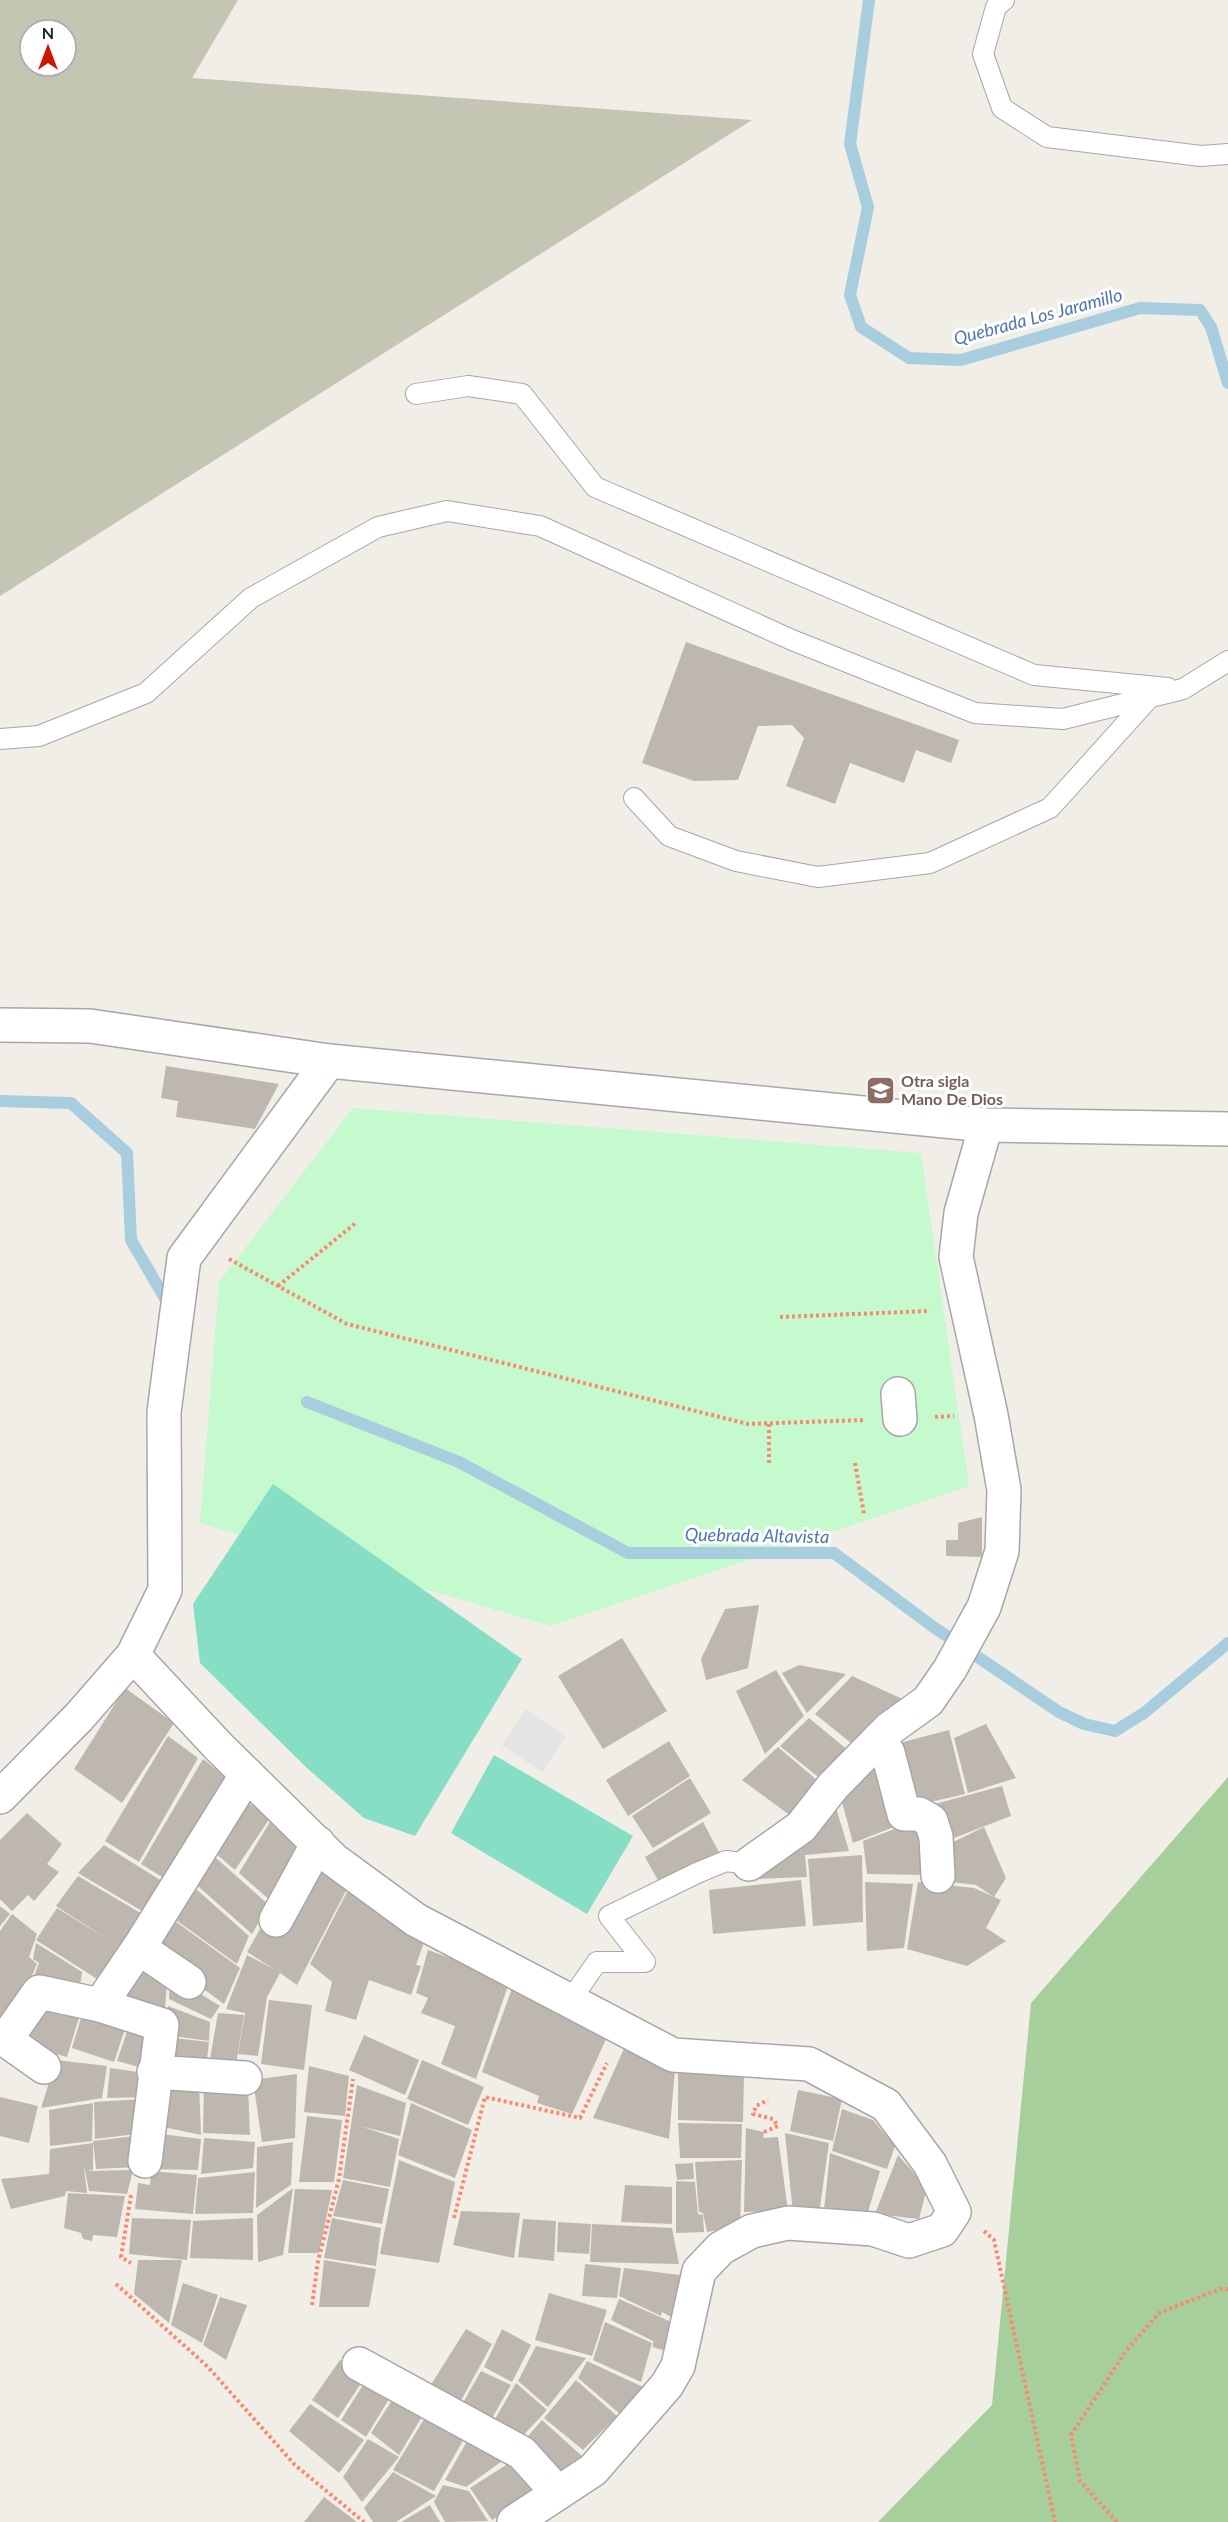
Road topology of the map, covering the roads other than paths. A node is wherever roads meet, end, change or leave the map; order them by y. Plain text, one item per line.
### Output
1 (1004, 0) edge
2 (1228, 154) edge
3 (416, 394) dead end
4 (1228, 661) edge
5 (1183, 689) junction
6 (1150, 697) junction
7 (0, 739) edge
8 (634, 798) dead end
9 (0, 1025) edge
10 (329, 1061) junction
11 (986, 1125) junction
12 (1228, 1129) edge
13 (133, 1655) junction
14 (879, 1740) junction
15 (247, 1774) junction
16 (0, 1797) edge
17 (318, 1843) junction
18 (749, 1864) joint
19 (938, 1876) dead end
20 (276, 1920) dead end
21 (139, 1948) junction
22 (189, 1982) dead end
23 (570, 2001) junction
24 (100, 2005) junction
25 (5, 2038) edge
26 (44, 2067) dead end
27 (154, 2072) junction
28 (245, 2078) dead end
29 (145, 2161) road end
30 (358, 2364) dead end
31 (558, 2493) junction
32 (514, 2522) edge

1 - 2 lane
3 - 5 lane
4 - 5 lane
5 - 6 lane
6 - 7 lane
6 - 8 lane
9 - 10 street
10 - 11 street
10 - 13 street
11 - 12 street
11 - 14 street
13 - 15 street
13 - 16 street
14 - 18 street
14 - 19 street
15 - 17 street
15 - 21 street
17 - 20 street
17 - 23 street
18 - 23 lane
21 - 22 street
21 - 24 street
23 - 31 street
24 - 25 street
24 - 27 street
25 - 26 street
27 - 28 street
27 - 29 street
30 - 31 street
31 - 32 street

